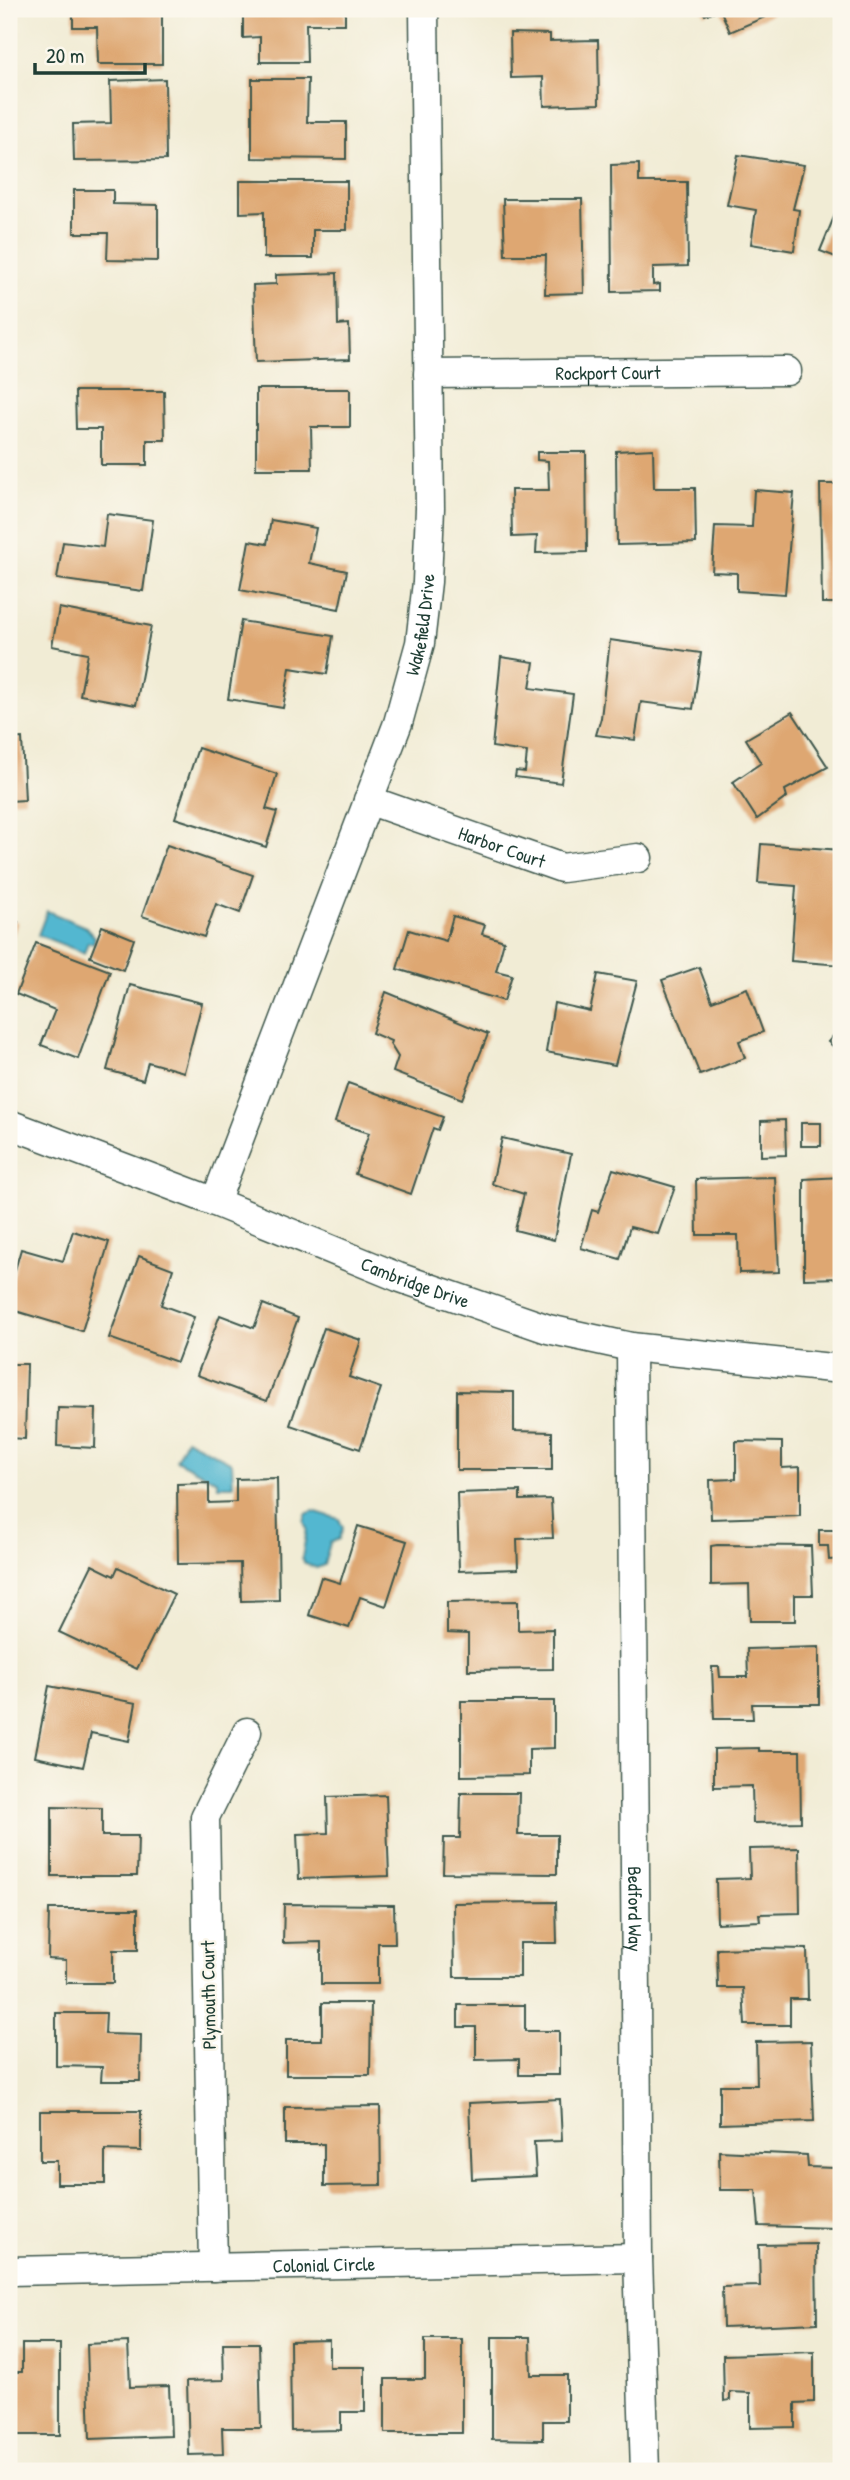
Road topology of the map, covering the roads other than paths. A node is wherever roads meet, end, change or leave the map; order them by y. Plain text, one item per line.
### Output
1 (424, 9) edge
2 (787, 371) dead end
3 (428, 374) junction
4 (368, 800) junction
5 (638, 858) dead end
6 (9, 1124) edge
7 (215, 1202) junction
8 (631, 1347) junction
9 (841, 1369) edge
10 (247, 1732) dead end
11 (638, 2258) junction
12 (214, 2267) junction
13 (9, 2271) edge
14 (645, 2471) edge

1 - 3 street, Wakefield Drive
2 - 3 street, Rockport Court
3 - 4 street, Wakefield Drive
4 - 5 street, Harbor Court
4 - 7 street, Wakefield Drive
6 - 7 street, Cambridge Drive
7 - 8 street, Cambridge Drive
8 - 9 street, Cambridge Drive
8 - 11 street, Bedford Way
10 - 12 street, Plymouth Court
11 - 12 street, Colonial Circle
11 - 14 street, Bedford Way
12 - 13 street, Colonial Circle

